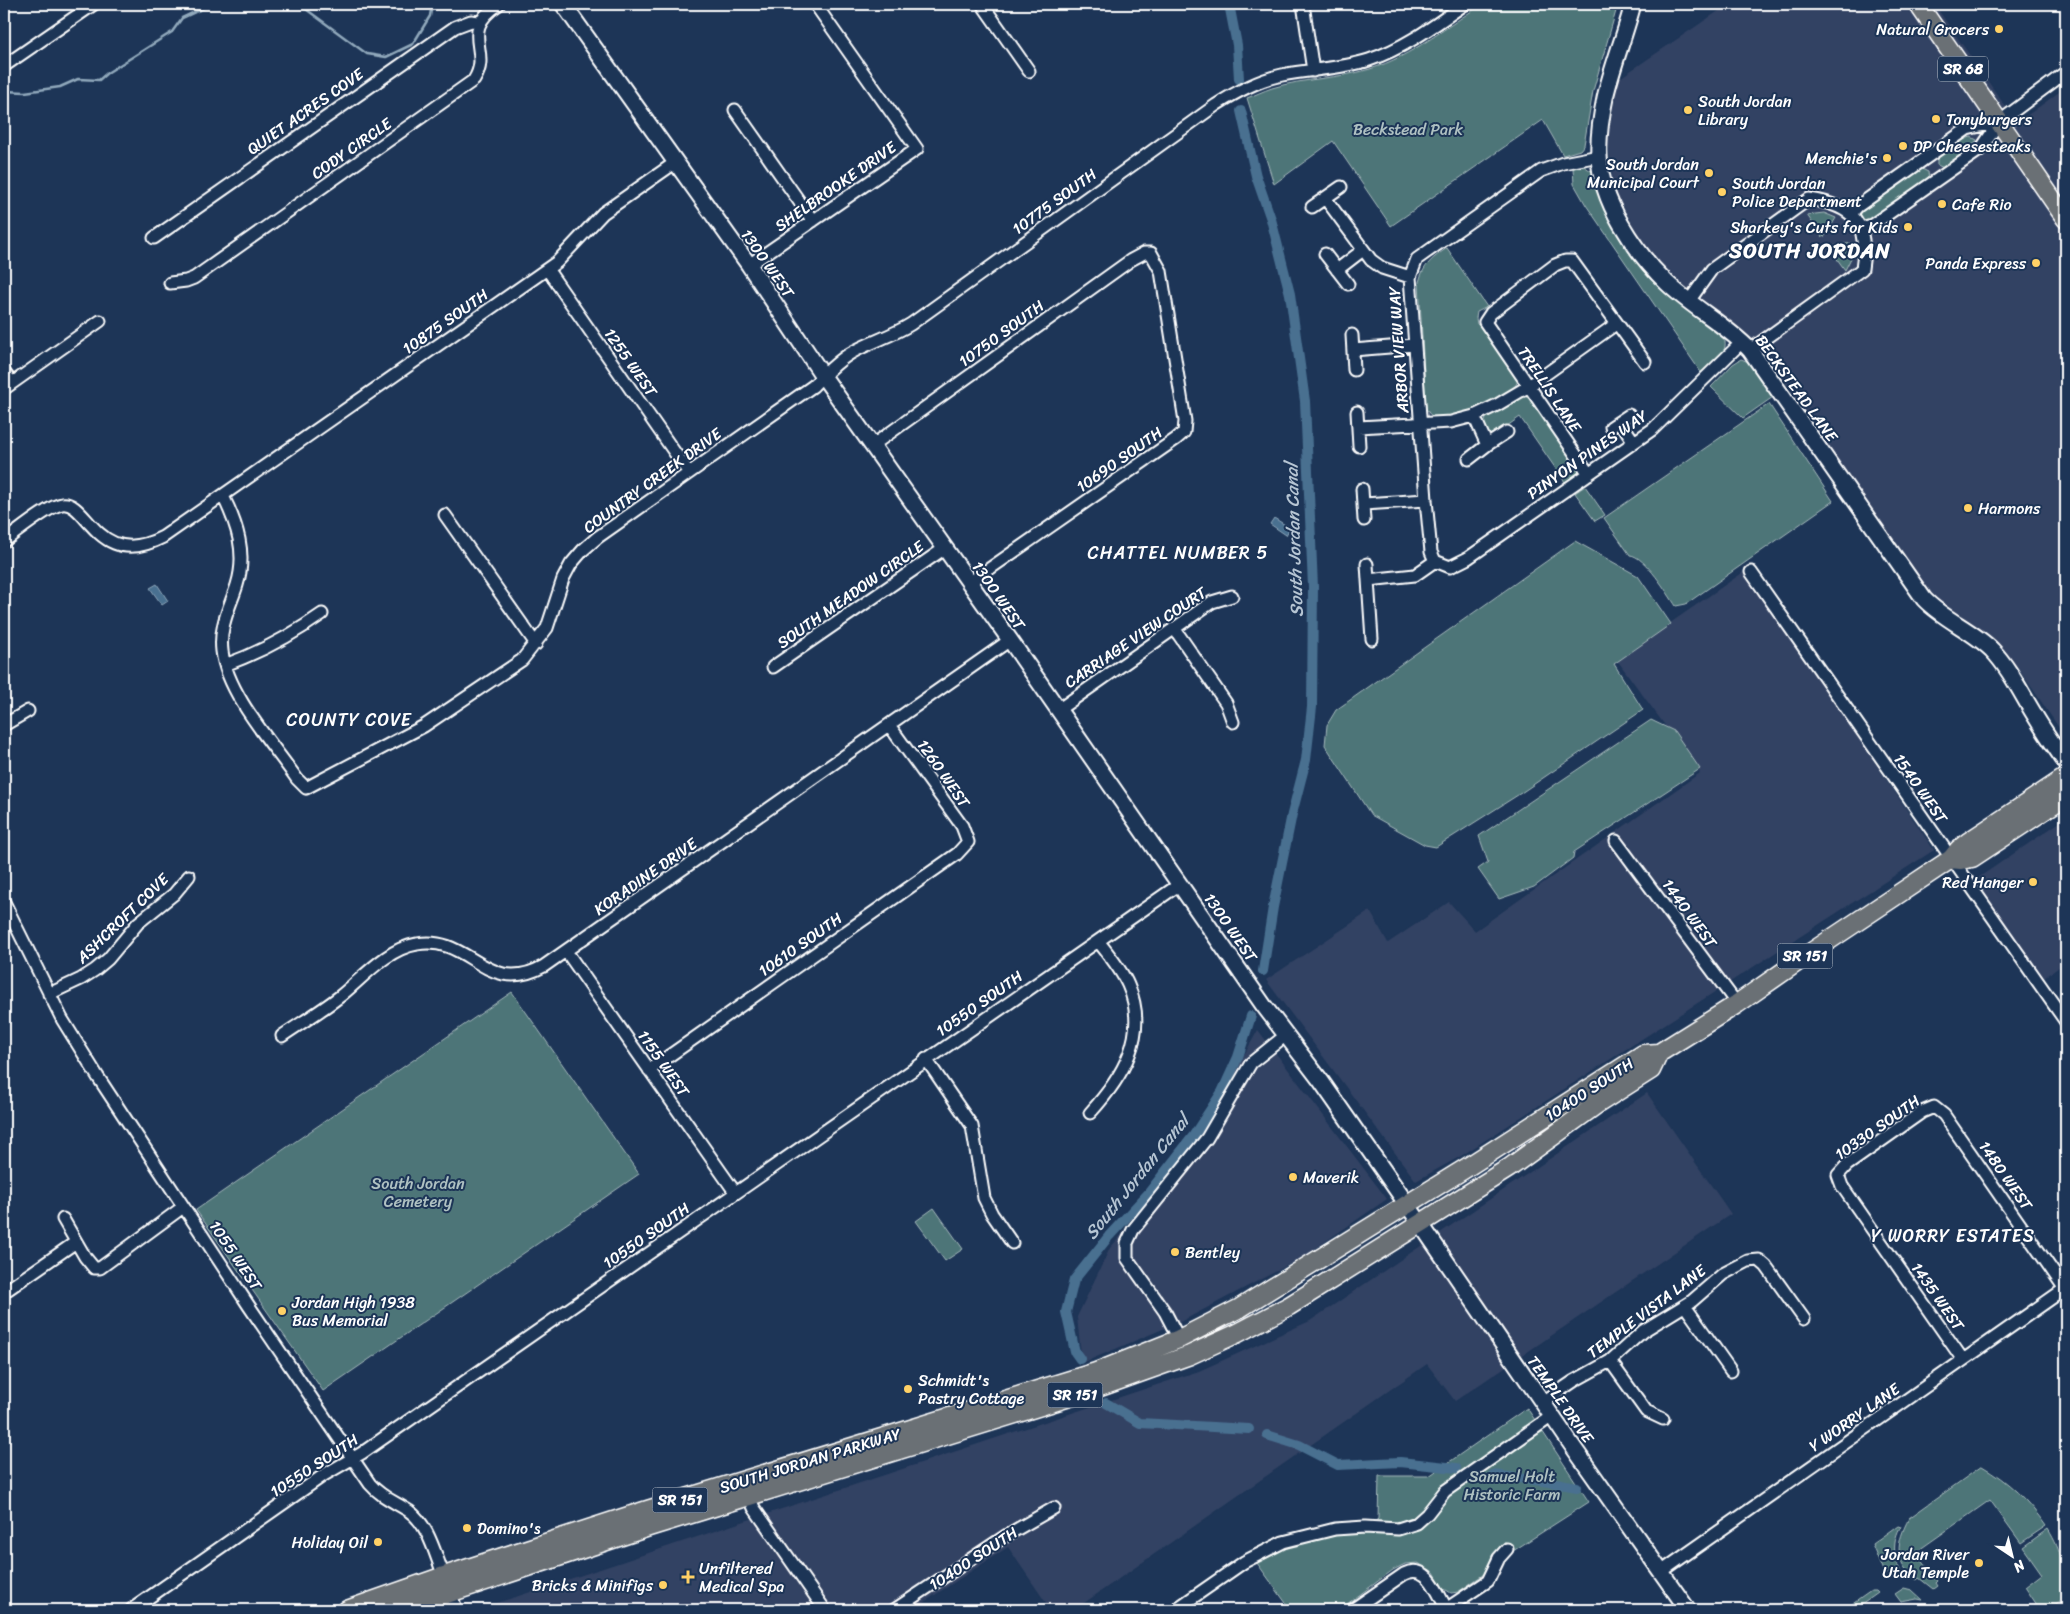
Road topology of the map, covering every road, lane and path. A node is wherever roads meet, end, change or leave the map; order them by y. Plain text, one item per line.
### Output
1 (94, 4) edge
2 (499, 4) edge
3 (563, 4) edge
4 (815, 4) edge
5 (982, 4) edge
6 (1303, 4) edge
7 (1465, 4) edge
8 (1633, 4) edge
9 (1918, 4) edge
10 (77, 8) edge
11 (479, 22) junction
12 (4, 66) edge
13 (1028, 71) dead end
14 (1313, 71) junction
15 (2066, 72) edge
16 (735, 110) dead end
17 (1999, 122) junction
18 (1599, 156) junction
19 (676, 162) junction
20 (1341, 187) dead end
21 (1325, 198) junction
22 (1312, 207) dead end
23 (1850, 214) junction
24 (2066, 218) edge
25 (813, 221) junction
26 (1861, 228) junction
27 (154, 238) dead end
28 (1363, 250) junction
29 (1151, 253) joint
30 (1325, 254) dead end
31 (749, 265) junction
32 (547, 270) junction
33 (1338, 270) junction
34 (1410, 277) junction
35 (170, 283) dead end
36 (1348, 284) dead end
37 (1689, 301) junction
38 (100, 321) dead end
39 (1616, 324) junction
40 (1352, 335) dead end
41 (1414, 345) junction
42 (1746, 346) junction
43 (1353, 350) junction
44 (1645, 362) dead end
45 (1354, 370) dead end
46 (4, 372) edge
47 (823, 376) junction
48 (8, 386) edge
49 (1529, 386) junction
50 (1357, 412) dead end
51 (1474, 416) junction
52 (1620, 421) dead end
53 (1420, 423) junction
54 (1358, 427) junction
55 (1507, 432) dead end
56 (1634, 442) junction
57 (873, 445) junction
58 (1487, 445) junction
59 (1359, 446) dead end
60 (1469, 459) dead end
61 (689, 473) junction
62 (1589, 474) junction
63 (1362, 489) dead end
64 (223, 496) junction
65 (1426, 500) junction
66 (1364, 504) junction
67 (445, 515) dead end
68 (1364, 520) dead end
69 (4, 542) edge
70 (944, 548) junction
71 (1435, 562) junction
72 (1367, 564) dead end
73 (1751, 572) dead end
74 (1368, 580) junction
75 (969, 583) junction
76 (1232, 596) dead end
77 (322, 614) dead end
78 (1174, 628) junction
79 (1372, 639) dead end
80 (1010, 640) junction
81 (536, 644) junction
82 (225, 665) junction
83 (773, 667) dead end
84 (2020, 689) junction
85 (1058, 710) junction
86 (28, 711) dead end
87 (1233, 722) dead end
88 (4, 725) edge
89 (890, 725) junction
90 (2066, 746) edge
91 (2066, 763) edge
92 (2066, 777) edge
93 (2066, 796) edge
94 (1616, 841) dead end
95 (968, 842) joint
96 (1951, 859) junction
97 (189, 876) dead end
98 (1180, 884) junction
99 (4, 902) edge
100 (1098, 941) junction
101 (566, 951) junction
102 (48, 994) junction
103 (1737, 1004) junction
104 (2066, 1022) edge
105 (1286, 1035) junction
106 (282, 1036) dead end
107 (1659, 1053) junction
108 (926, 1058) junction
109 (649, 1070) junction
110 (1934, 1107) joint
111 (1090, 1113) dead end
112 (1838, 1175) joint
113 (735, 1192) junction
114 (1408, 1205) junction
115 (183, 1207) junction
116 (63, 1219) dead end
117 (1420, 1223) junction
118 (76, 1242) junction
119 (1012, 1243) dead end
120 (4, 1277) edge
121 (2066, 1289) edge
122 (7, 1290) edge
123 (1289, 1306) joint
124 (1685, 1306) junction
125 (1240, 1308) joint
126 (1804, 1320) dead end
127 (1179, 1339) junction
128 (1963, 1360) junction
129 (1610, 1361) junction
130 (1731, 1371) dead end
131 (1542, 1402) junction
132 (1552, 1416) junction
133 (1663, 1419) dead end
134 (352, 1460) junction
135 (749, 1496) junction
136 (1054, 1508) dead end
137 (647, 1519) junction
138 (1507, 1549) dead end
139 (1661, 1572) junction
140 (444, 1576) junction
141 (452, 1602) edge
142 (131, 1610) edge
143 (347, 1610) edge
144 (398, 1610) edge
145 (825, 1610) edge
146 (894, 1610) edge
147 (1175, 1610) edge
148 (1352, 1610) edge
149 (1447, 1610) edge
150 (1688, 1610) edge

1 - 10 street
2 - 11 street
3 - 19 street, 1300 WEST
4 - 25 street, SHELBROOKE DRIVE
5 - 13 street
6 - 14 street
7 - 14 street, 10775 SOUTH
8 - 18 street, BECKSTEAD LANE
9 - 17 main road, SR 68
10 - 12 street
11 - 27 street, QUIET ACRES COVE
11 - 35 street, CODY CIRCLE
14 - 47 street, 10775 SOUTH
15 - 17 street
16 - 25 street
17 - 23 street
17 - 24 main road, SR 68
17 - 26 street
18 - 34 street, ARBOR VIEW WAY
18 - 37 street, BECKSTEAD LANE
19 - 31 street, 1300 WEST
19 - 32 street, 10875 SOUTH
20 - 21 street
21 - 22 street
21 - 28 street
23 - 26 street
23 - 37 street
25 - 31 street, SHELBROOKE DRIVE
26 - 42 street, PINYON PINES WAY
28 - 33 street
28 - 34 street
29 - 57 street, 10750 SOUTH
29 - 75 street, 10690 SOUTH
30 - 33 street
31 - 47 street, 1300 WEST
32 - 61 street, 1255 WEST
32 - 64 street, 10875 SOUTH
33 - 36 street
34 - 41 street, ARBOR VIEW WAY
37 - 42 street, BECKSTEAD LANE
38 - 48 street
39 - 44 street
39 - 49 street
39 - 49 street, TRELLIS LANE
40 - 43 street
41 - 43 street
41 - 53 street, ARBOR VIEW WAY
42 - 56 street, PINYON PINES WAY
42 - 84 street, BECKSTEAD LANE
43 - 45 street
46 - 48 street
47 - 57 street, 1300 WEST
47 - 61 street, COUNTRY CREEK DRIVE
49 - 51 street
49 - 62 street, TRELLIS LANE
50 - 54 street
51 - 53 street
51 - 58 street
52 - 56 street
53 - 54 street
53 - 65 street, ARBOR VIEW WAY
54 - 59 street
55 - 58 street
56 - 62 street, PINYON PINES WAY
57 - 70 street, 1300 WEST
58 - 60 street
61 - 81 street, COUNTRY CREEK DRIVE
62 - 71 street, PINYON PINES WAY
63 - 66 street
64 - 69 street, 10875 SOUTH
64 - 82 street, COUNTRY CREEK DRIVE
65 - 66 street
65 - 71 street, ARBOR VIEW WAY
66 - 68 street
67 - 81 street
70 - 75 street, 1300 WEST
70 - 83 street, SOUTH MEADOW CIRCLE
71 - 74 street
72 - 74 street
73 - 96 street, 1540 WEST
74 - 79 street
75 - 80 street, 1300 WEST
76 - 78 street, CARRIAGE VIEW COURT
77 - 82 street
78 - 85 street, CARRIAGE VIEW COURT
78 - 87 street
80 - 85 street, 1300 WEST
80 - 89 street, KORADINE DRIVE
81 - 82 street, COUNTRY CREEK DRIVE
84 - 90 street, BECKSTEAD LANE
84 - 91 street, BECKSTEAD LANE
85 - 98 street, 1300 WEST
86 - 88 street
89 - 95 street, 1260 WEST
89 - 101 street, KORADINE DRIVE
92 - 96 main road, SR 151
93 - 96 main road, SR 151
94 - 103 street, 1440 WEST
95 - 109 street, 10610 SOUTH
96 - 103 main road, SR 151
96 - 104 street, 1540 WEST
97 - 102 street, ASHCROFT COVE
98 - 100 street, 10550 SOUTH
98 - 105 street, 1300 WEST
99 - 102 street, 1055 WEST
100 - 108 street, 10550 SOUTH
100 - 111 street
101 - 106 street, KORADINE DRIVE
101 - 109 street, 1155 WEST
102 - 115 street, 1055 WEST
103 - 107 main road, SR 151
105 - 114 street, 1300 WEST
105 - 127 street
107 - 114 main road, 10400 SOUTH / SR 151
107 - 117 main road, 10400 SOUTH / SR 151
108 - 113 street, 10550 SOUTH
108 - 119 street
109 - 113 street, 1155 WEST
110 - 112 street, 10330 SOUTH
110 - 121 street, 1480 WEST
112 - 128 street, 1435 WEST
113 - 134 street, 10550 SOUTH
114 - 117 street, TEMPLE DRIVE
114 - 125 main road, 10400 SOUTH / SR 151
115 - 118 street
115 - 134 street, 1055 WEST
116 - 118 street
117 - 123 main road, 10400 SOUTH / SR 151
117 - 131 street, TEMPLE DRIVE
118 - 122 street
120 - 122 street
121 - 128 street, Y WORRY LANE
123 - 135 main road, SOUTH JORDAN PARKWAY / SR 151
124 - 126 street, TEMPLE VISTA LANE
124 - 129 street, TEMPLE VISTA LANE
124 - 130 street
125 - 127 main road, SOUTH JORDAN PARKWAY / SR 151
127 - 137 main road, SOUTH JORDAN PARKWAY / SR 151
128 - 139 street, Y WORRY LANE
129 - 131 street, TEMPLE VISTA LANE
129 - 133 street
131 - 132 street, TEMPLE DRIVE
132 - 139 street, TEMPLE DRIVE
132 - 147 street
134 - 140 street, 1055 WEST
134 - 142 street, 10550 SOUTH
135 - 137 main road, SOUTH JORDAN PARKWAY / SR 151
135 - 145 street
136 - 146 street, 10400 SOUTH
137 - 140 main road, SOUTH JORDAN PARKWAY / SR 151
137 - 141 main road, SOUTH JORDAN PARKWAY / SR 151
138 - 149 street
139 - 150 street, TEMPLE DRIVE
140 - 141 street, 1055 WEST
140 - 143 main road, SOUTH JORDAN PARKWAY / SR 151
141 - 144 main road, SOUTH JORDAN PARKWAY / SR 151
148 - 149 street

